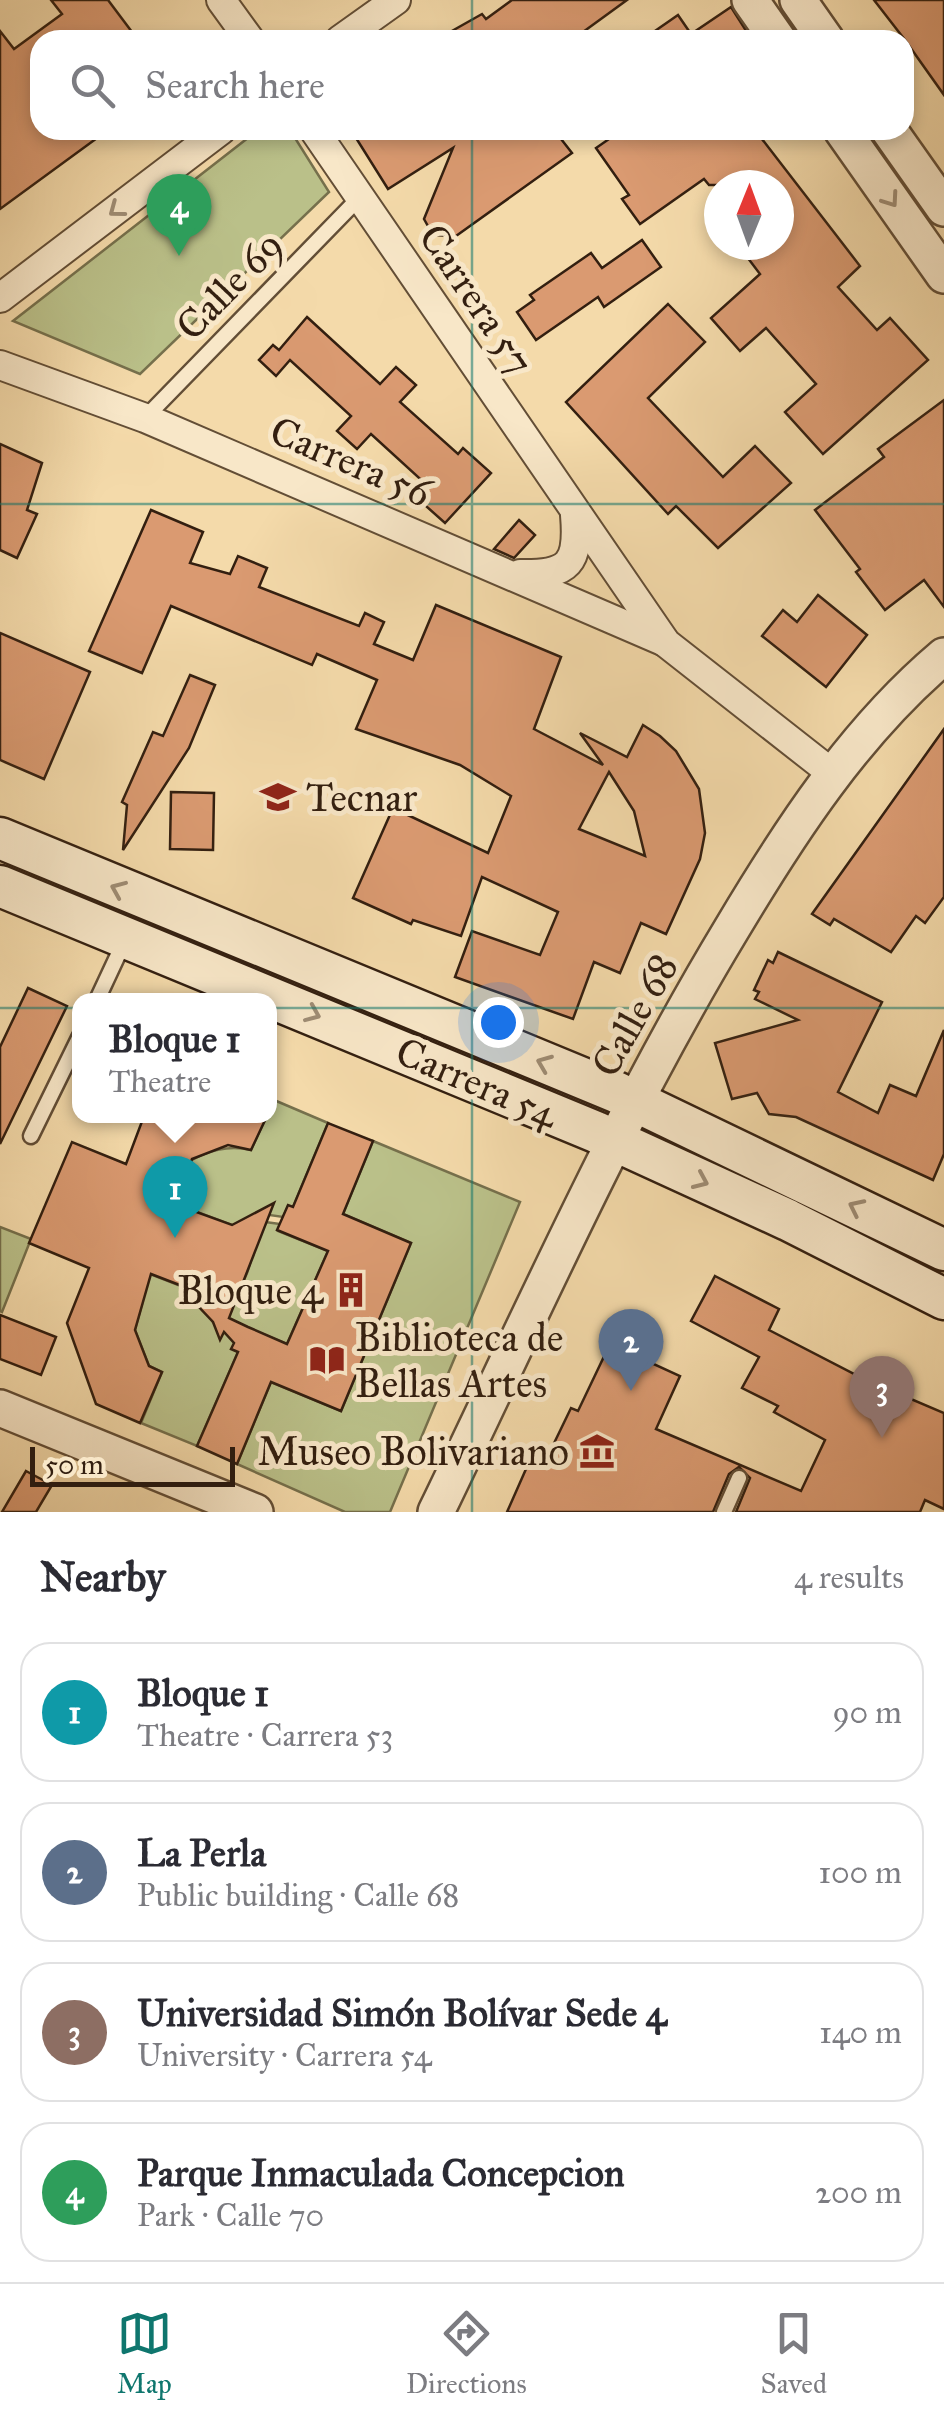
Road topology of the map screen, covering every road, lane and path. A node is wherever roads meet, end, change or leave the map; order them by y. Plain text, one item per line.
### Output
1 (221, 0) edge
2 (396, 0) edge
3 (750, 0) edge
4 (798, 0) edge
5 (243, 30) edge
6 (354, 30) edge
7 (771, 30) edge
8 (819, 30) edge
9 (209, 140) edge
10 (321, 140) edge
11 (849, 140) edge
12 (896, 140) edge
13 (360, 198) junction
14 (944, 208) edge
15 (944, 275) edge
16 (0, 298) edge
17 (0, 365) edge
18 (145, 418) junction
19 (574, 513) junction
20 (515, 574) junction
21 (666, 643) junction
22 (944, 656) edge
23 (832, 774) junction
24 (0, 838) edge
25 (0, 886) edge
26 (126, 939) junction
27 (100, 993) edge
28 (256, 993) edge
29 (277, 1002) edge
30 (72, 1052) edge
31 (634, 1100) junction
32 (31, 1136) dead end
33 (614, 1142) junction
34 (941, 1249) edge
35 (931, 1293) edge
36 (0, 1408) edge
37 (739, 1478) dead end
38 (255, 1512) edge
39 (436, 1512) edge
40 (724, 1512) edge

1 - 5 street
2 - 6 street
3 - 7 street
4 - 8 street
9 -> 16 street
10 - 13 street, Carrera 57
11 -> 15 street
12 - 14 street
13 - 18 lane, Calle 69
13 - 19 street, Carrera 57
17 - 18 street, Carrera 56
18 - 20 street, Carrera 56
19 - 20 street
19 - 21 street, Carrera 57
20 - 21 street, Carrera 56
21 - 23 street, Carrera 57
22 - 23 street, Calle 68
23 - 31 street, Calle 68
31 -> 24 main road, Carrera 54
25 - 26 main road, Carrera 54
26 - 27 lane
26 -> 28 main road, Carrera 54
29 -> 33 main road, Carrera 54
30 - 32 lane
31 - 33 street, Calle 68
34 -> 31 main road, Carrera 54
33 -> 35 main road, Carrera 54
33 - 39 street, Calle 68
34 - 35 main road
36 - 38 street
37 - 40 lane

